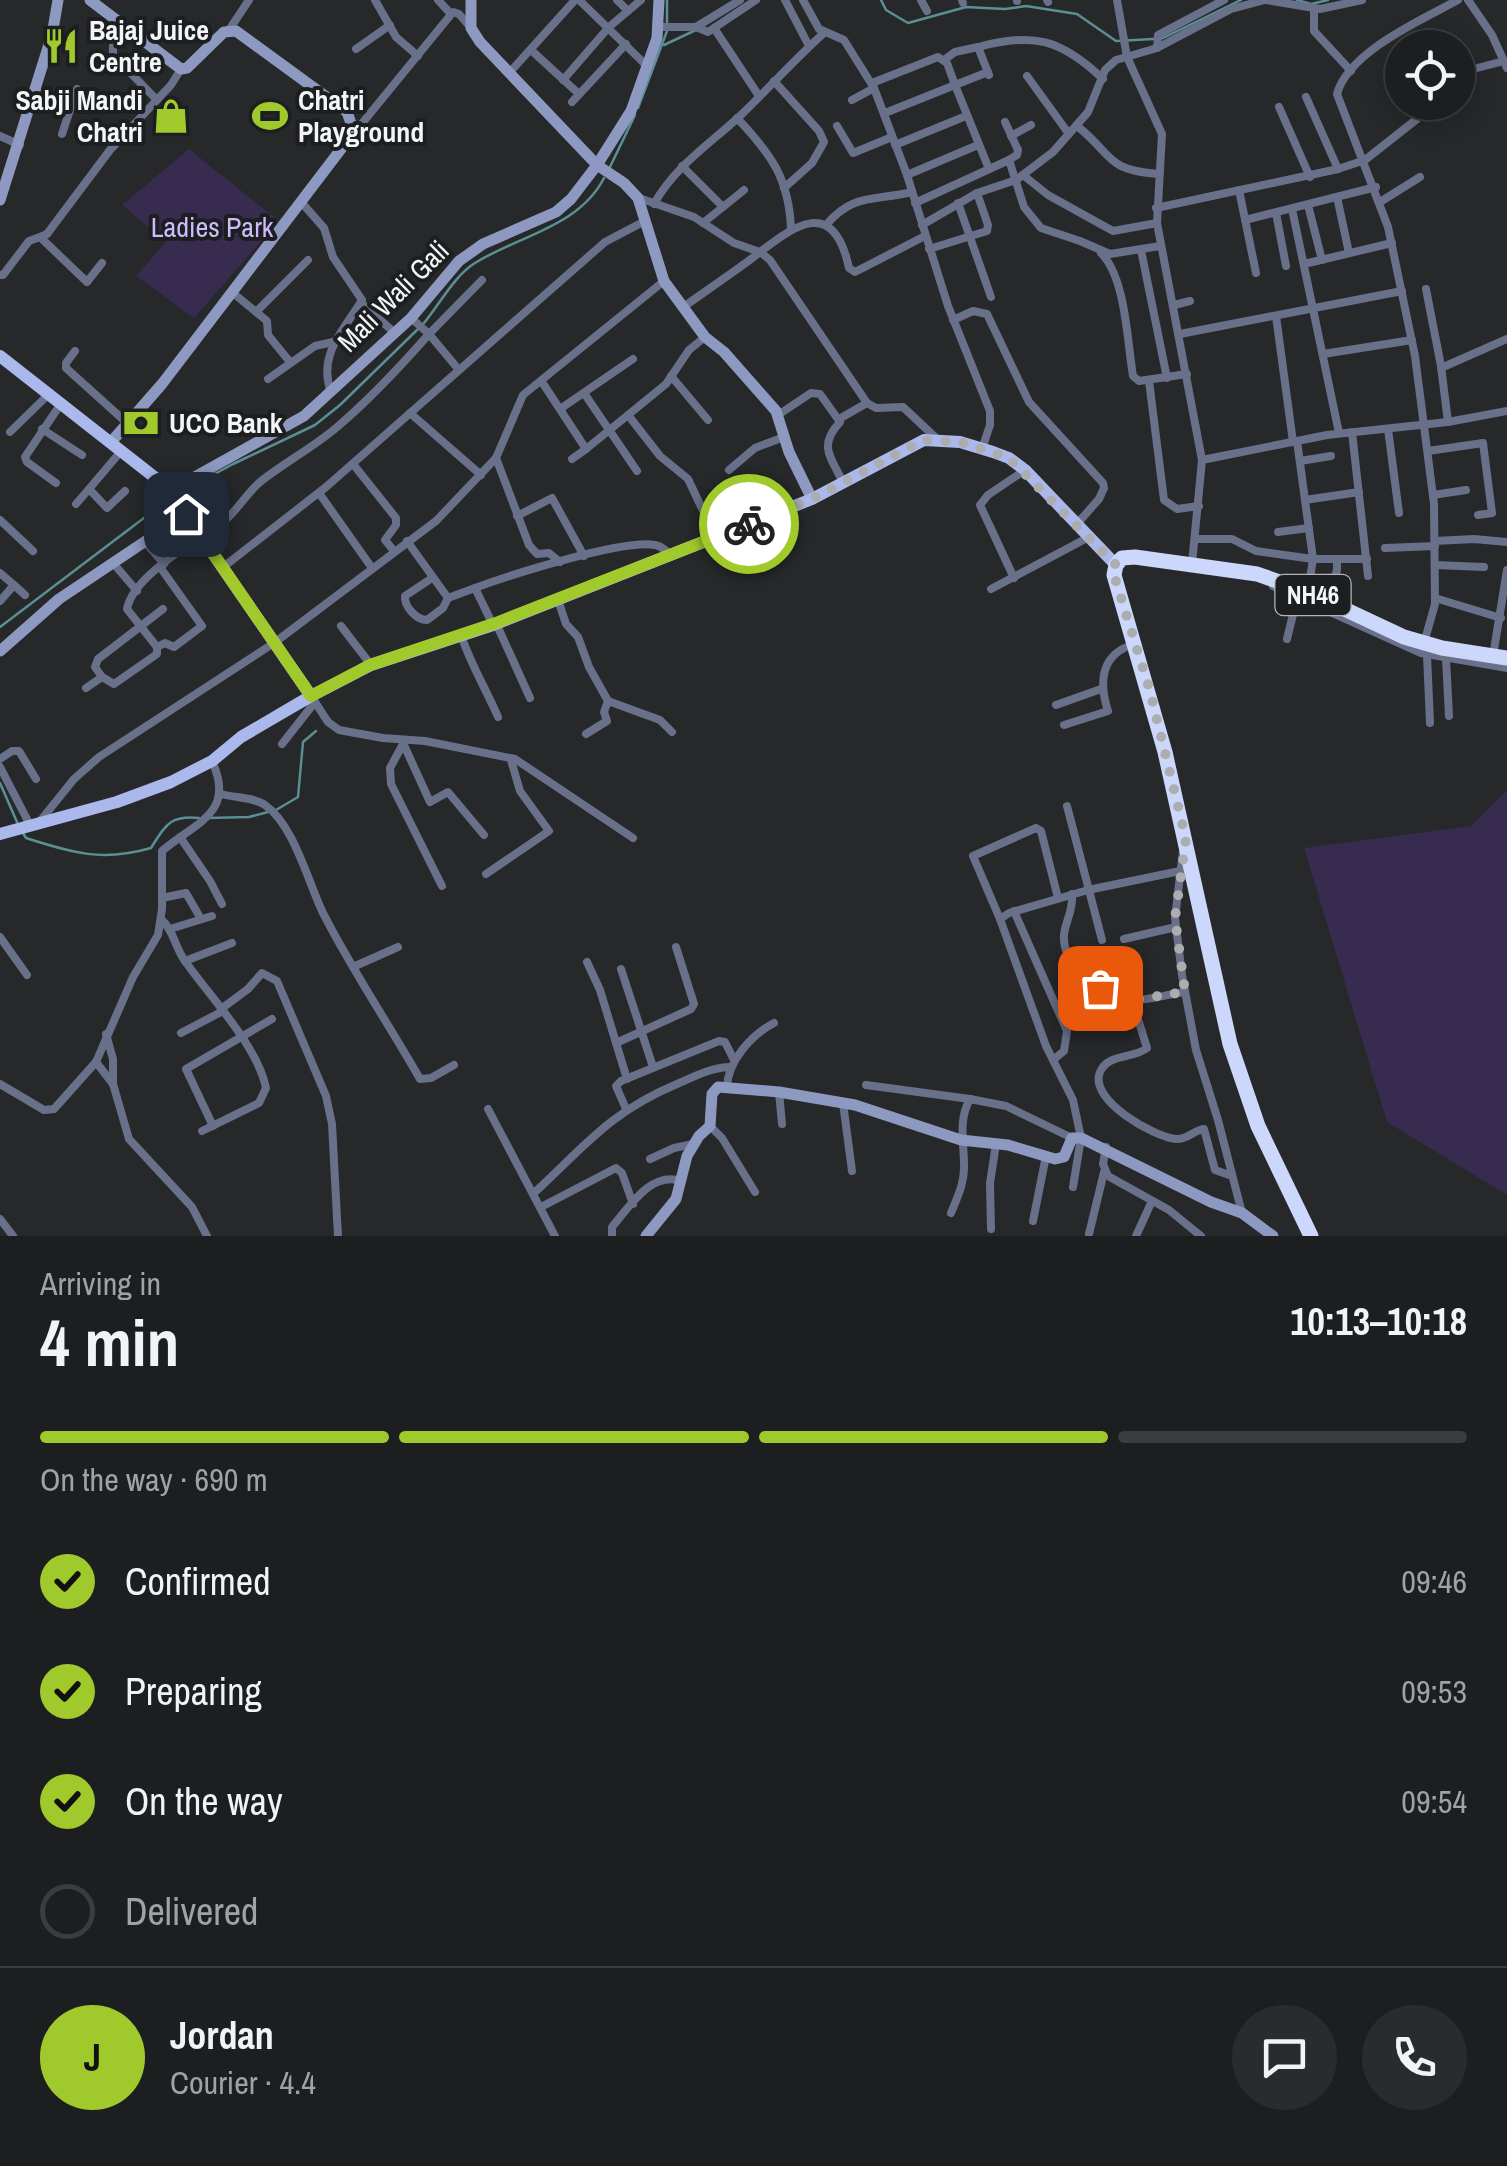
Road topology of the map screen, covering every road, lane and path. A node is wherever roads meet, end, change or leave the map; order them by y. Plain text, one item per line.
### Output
1 (58, 0) edge
2 (90, 0) edge
3 (248, 0) edge
4 (375, 0) edge
5 (438, 0) edge
6 (472, 0) edge
7 (577, 0) edge
8 (617, 0) edge
9 (641, 0) edge
10 (659, 0) edge
11 (740, 0) edge
12 (756, 0) edge
13 (786, 0) edge
14 (803, 0) edge
15 (921, 0) edge
16 (1117, 0) edge
17 (1224, 0) edge
18 (1265, 0) edge
19 (1362, 0) edge
20 (1458, 0) edge
21 (1468, 0) edge
22 (1314, 8) junction
23 (628, 11) junction
24 (927, 11) dead end
25 (452, 14) junction
26 (390, 25) junction
27 (125, 27) junction
28 (662, 27) junction
29 (472, 28) junction
30 (608, 28) junction
31 (699, 28) junction
32 (714, 28) junction
33 (229, 30) junction
34 (824, 33) junction
35 (1156, 42) junction
36 (626, 44) junction
37 (809, 46) junction
38 (978, 47) junction
39 (356, 49) dead end
40 (531, 50) junction
41 (418, 56) junction
42 (1127, 56) junction
43 (944, 60) junction
44 (1506, 65) edge
45 (648, 67) junction
46 (181, 69) junction
47 (1475, 70) edge
48 (1351, 71) junction
49 (509, 74) junction
50 (1027, 76) dead end
51 (1103, 79) junction
52 (563, 80) junction
53 (774, 81) junction
54 (955, 85) junction
55 (873, 86) junction
56 (77, 89) dead end
57 (36, 91) junction
58 (759, 96) junction
59 (1306, 97) dead end
60 (157, 100) junction
61 (852, 100) dead end
62 (73, 101) junction
63 (1279, 107) dead end
64 (885, 113) junction
65 (966, 116) junction
66 (738, 118) junction
67 (1417, 120) edge
68 (1005, 122) dead end
69 (1031, 125) dead end
70 (837, 126) dead end
71 (1077, 126) junction
72 (354, 132) junction
73 (62, 134) dead end
74 (1069, 134) junction
75 (0, 136) edge
76 (1011, 136) junction
77 (894, 141) junction
78 (978, 144) junction
79 (20, 145) junction
80 (1009, 160) junction
81 (1364, 160) junction
82 (6, 164) edge
83 (682, 166) junction
84 (602, 167) junction
85 (989, 169) junction
86 (1338, 169) junction
87 (1159, 174) junction
88 (906, 175) junction
89 (1020, 177) junction
90 (1310, 177) junction
91 (1420, 177) dead end
92 (784, 188) junction
93 (1376, 188) junction
94 (744, 190) dead end
95 (1238, 190) junction
96 (912, 192) junction
97 (977, 193) junction
98 (1337, 197) junction
99 (638, 198) junction
100 (0, 200) edge
101 (302, 202) junction
102 (1380, 202) junction
103 (915, 203) junction
104 (958, 203) junction
105 (654, 204) junction
106 (1308, 205) junction
107 (723, 207) junction
108 (1156, 208) junction
109 (1292, 209) junction
110 (1276, 213) junction
111 (1245, 220) junction
112 (645, 221) junction
113 (703, 223) junction
114 (1156, 223) junction
115 (826, 225) junction
116 (922, 225) junction
117 (791, 229) junction
118 (925, 236) junction
119 (970, 236) junction
120 (40, 237) junction
121 (1392, 243) junction
122 (1160, 246) junction
123 (929, 249) junction
124 (1097, 250) junction
125 (1141, 250) junction
126 (760, 252) junction
127 (1349, 253) junction
128 (308, 260) dead end
129 (1322, 260) junction
130 (102, 264) dead end
131 (1304, 264) junction
132 (1286, 266) dead end
133 (1256, 273) dead end
134 (1, 276) edge
135 (482, 280) dead end
136 (664, 281) junction
137 (1426, 289) dead end
138 (1402, 291) junction
139 (233, 293) junction
140 (991, 297) dead end
141 (1190, 301) dead end
142 (361, 303) junction
143 (1174, 305) junction
144 (682, 308) junction
145 (1314, 309) junction
146 (256, 312) junction
147 (1276, 316) junction
148 (953, 320) junction
149 (420, 326) junction
150 (395, 333) junction
151 (1180, 334) junction
152 (706, 337) junction
153 (1507, 339) edge
154 (1412, 340) junction
155 (333, 342) junction
156 (75, 351) dead end
157 (1323, 354) junction
158 (0, 356) edge
159 (632, 360) dead end
160 (290, 362) junction
161 (1442, 368) junction
162 (458, 370) junction
163 (1187, 374) junction
164 (672, 376) junction
165 (1168, 378) junction
166 (268, 379) dead end
167 (1149, 381) junction
168 (542, 382) junction
169 (331, 392) junction
170 (50, 393) junction
171 (584, 393) junction
172 (62, 402) junction
173 (867, 402) junction
174 (560, 409) junction
175 (1507, 412) edge
176 (410, 413) junction
177 (628, 415) junction
178 (778, 415) junction
179 (839, 418) junction
180 (708, 420) dead end
181 (1448, 422) junction
182 (127, 423) junction
183 (1424, 425) junction
184 (42, 429) junction
185 (1388, 429) junction
186 (610, 431) junction
187 (10, 432) dead end
188 (1352, 432) junction
189 (1339, 434) junction
190 (785, 436) junction
191 (939, 441) junction
192 (1295, 442) junction
193 (117, 446) junction
194 (586, 449) junction
195 (982, 449) junction
196 (1428, 451) junction
197 (82, 455) dead end
198 (1331, 456) dead end
199 (496, 458) junction
200 (572, 458) dead end
201 (1202, 460) junction
202 (1300, 462) junction
203 (353, 464) junction
204 (729, 470) dead end
205 (1024, 470) junction
206 (637, 471) dead end
207 (481, 476) junction
208 (56, 483) dead end
209 (844, 484) junction
210 (89, 490) junction
211 (125, 490) dead end
212 (169, 490) junction
213 (1466, 490) dead end
214 (1359, 492) junction
215 (320, 493) junction
216 (1433, 495) junction
217 (812, 499) junction
218 (1305, 500) junction
219 (76, 504) dead end
220 (1200, 506) junction
221 (183, 510) junction
222 (1400, 513) dead end
223 (1478, 515) dead end
224 (518, 516) junction
225 (0, 520) edge
226 (1076, 526) junction
227 (1309, 528) junction
228 (1278, 532) dead end
229 (199, 536) junction
230 (715, 536) junction
231 (1089, 537) junction
232 (1196, 539) junction
233 (408, 541) junction
234 (144, 542) junction
235 (1507, 542) edge
236 (1434, 544) junction
237 (1385, 548) dead end
238 (33, 550) dead end
239 (394, 551) junction
240 (668, 553) junction
241 (584, 556) junction
242 (1313, 559) junction
243 (1337, 559) junction
244 (1367, 559) junction
245 (560, 562) junction
246 (113, 563) junction
247 (1192, 564) junction
248 (1116, 565) junction
249 (1435, 565) junction
250 (162, 566) junction
251 (1484, 567) dead end
252 (222, 568) junction
253 (372, 568) junction
254 (1507, 570) edge
255 (0, 573) edge
256 (1368, 576) dead end
257 (432, 578) junction
258 (1014, 578) junction
259 (14, 585) junction
260 (476, 588) junction
261 (991, 589) dead end
262 (137, 591) junction
263 (25, 595) dead end
264 (1303, 595) junction
265 (448, 598) junction
266 (1435, 598) junction
267 (558, 599) junction
268 (0, 601) edge
269 (1327, 601) junction
270 (162, 610) dead end
271 (1501, 618) junction
272 (494, 624) junction
273 (341, 626) dead end
274 (140, 627) junction
275 (462, 635) junction
276 (1286, 639) dead end
277 (274, 643) junction
278 (1135, 644) junction
279 (157, 647) junction
280 (1426, 649) junction
281 (0, 651) edge
282 (1500, 657) edge
283 (1446, 659) junction
284 (370, 665) junction
285 (1507, 668) edge
286 (102, 676) junction
287 (86, 688) dead end
288 (1101, 689) junction
289 (530, 698) dead end
290 (313, 699) junction
291 (608, 701) junction
292 (1056, 706) dead end
293 (1449, 716) dead end
294 (498, 718) dead end
295 (1430, 722) dead end
296 (1064, 724) dead end
297 (672, 732) dead end
298 (586, 734) dead end
299 (402, 742) junction
300 (282, 744) dead end
301 (0, 759) edge
302 (511, 760) junction
303 (212, 761) junction
304 (0, 768) edge
305 (36, 778) dead end
306 (221, 794) junction
307 (1066, 806) dead end
308 (21, 828) edge
309 (484, 834) dead end
310 (180, 837) junction
311 (633, 838) dead end
312 (1186, 839) junction
313 (1180, 871) junction
314 (486, 874) dead end
315 (442, 886) dead end
316 (1088, 890) junction
317 (1072, 894) junction
318 (162, 898) junction
319 (1058, 898) junction
320 (222, 904) dead end
321 (1014, 911) junction
322 (212, 916) dead end
323 (201, 919) junction
324 (1000, 919) junction
325 (162, 920) junction
326 (1176, 927) junction
327 (170, 928) junction
328 (0, 937) edge
329 (1124, 939) dead end
330 (1102, 940) dead end
331 (232, 943) dead end
332 (676, 947) dead end
333 (398, 948) dead end
334 (185, 961) junction
335 (587, 962) dead end
336 (353, 967) junction
337 (621, 968) dead end
338 (27, 974) dead end
339 (1185, 992) junction
340 (1132, 1000) junction
341 (222, 1010) junction
342 (272, 1019) dead end
343 (774, 1023) dead end
344 (182, 1033) dead end
345 (106, 1034) junction
346 (640, 1034) junction
347 (240, 1037) junction
348 (616, 1043) junction
349 (1052, 1060) junction
350 (96, 1062) junction
351 (732, 1064) junction
352 (454, 1065) dead end
353 (654, 1067) junction
354 (627, 1079) junction
355 (0, 1084) edge
356 (113, 1084) junction
357 (866, 1085) dead end
358 (727, 1087) junction
359 (779, 1092) junction
360 (970, 1098) junction
361 (843, 1103) junction
362 (488, 1109) dead end
363 (626, 1109) junction
364 (782, 1124) dead end
365 (213, 1126) junction
366 (710, 1126) junction
367 (202, 1131) dead end
368 (1076, 1138) junction
369 (961, 1140) junction
370 (693, 1144) junction
371 (996, 1144) junction
372 (1106, 1147) junction
373 (1046, 1156) junction
374 (650, 1158) dead end
375 (852, 1171) dead end
376 (1104, 1172) junction
377 (1232, 1176) junction
378 (681, 1181) junction
379 (1073, 1186) dead end
380 (756, 1192) dead end
381 (534, 1193) junction
382 (1152, 1201) junction
383 (633, 1204) junction
384 (541, 1207) junction
385 (950, 1213) dead end
386 (1242, 1213) junction
387 (1033, 1220) dead end
388 (1, 1221) edge
389 (991, 1230) dead end
390 (1089, 1234) edge
391 (1195, 1234) edge
392 (13, 1236) edge
393 (207, 1236) edge
394 (338, 1236) edge
395 (555, 1236) edge
396 (612, 1236) edge
397 (646, 1236) edge
398 (1136, 1236) edge
399 (1274, 1236) edge
400 (1311, 1236) edge

1 - 57 street
2 - 27 street
3 - 33 street
4 - 26 street
5 - 25 street
6 - 29 street
7 - 30 street
7 - 40 street
8 - 23 street
9 - 23 street
10 - 28 street, Mali Wali Gali
11 - 31 street
12 - 32 street
13 - 37 street
14 - 34 street
15 - 24 street
16 - 42 street
17 - 35 street
18 - 22 street
18 - 35 street
19 - 22 street
20 - 48 street
21 - 44 street
22 - 48 street
23 - 30 street
25 - 29 street
25 - 41 street
26 - 39 street
26 - 41 street
27 - 46 street
27 - 60 street
28 - 31 street
28 - 45 street, Mali Wali Gali
29 - 49 street
30 - 36 street
30 - 52 street
31 - 32 street
32 - 58 street
33 - 46 street
33 - 72 street
34 - 37 street
34 - 55 street
35 - 42 street
36 - 45 street
36 - 52 street
37 - 53 street
38 - 43 street
38 - 51 street
38 - 54 street
40 - 49 street
40 - 52 street
41 - 72 street
42 - 51 street
42 - 87 street
43 - 54 street
43 - 55 street
44 - 47 street
45 - 84 street, Mali Wali Gali
46 - 60 street
48 - 81 street
49 - 84 street
50 - 74 street
51 - 71 street
53 - 58 street
53 - 92 street
54 - 64 street
54 - 65 street
55 - 61 street
55 - 64 street
56 - 62 street
57 - 62 street
57 - 79 street
58 - 66 street
59 - 86 street
60 - 120 street
62 - 73 street
63 - 90 street
64 - 77 street
65 - 77 street
65 - 78 street
66 - 83 street
66 - 92 street
67 - 81 street
68 - 76 street
69 - 76 street
70 - 77 street
71 - 74 street
71 - 87 street
72 - 101 street
74 - 89 street
75 - 79 street
76 - 80 street
77 - 88 street
78 - 85 street
78 - 88 street
79 - 82 street
80 - 85 street
80 - 89 street
81 - 86 street
81 - 93 street
82 - 100 street
83 - 105 street
83 - 107 street
84 - 99 street
84 - 149 street, Mali Wali Gali
85 - 103 street
86 - 90 street
87 - 108 street
88 - 96 street
89 - 97 street
89 - 114 street
89 - 124 street
90 - 95 street
91 - 102 street
92 - 117 street
93 - 98 street
93 - 102 street
94 - 107 street
95 - 108 street
95 - 111 street
96 - 103 street
96 - 115 street
97 - 104 street
97 - 119 street
98 - 106 street
98 - 127 street
99 - 105 street
99 - 112 street
101 - 139 street
101 - 142 street
102 - 121 street
103 - 116 street
104 - 116 street
104 - 119 street
105 - 113 street
106 - 109 street
106 - 129 street
107 - 113 street
108 - 114 street
109 - 110 street
109 - 131 street
110 - 111 street
110 - 132 street
111 - 133 street
112 - 136 street
112 - 162 street
113 - 126 street
114 - 122 street
115 - 117 street
115 - 118 street
116 - 118 street
117 - 126 street
118 - 123 street
119 - 123 street
119 - 140 street
120 - 130 street
120 - 134 street
121 - 127 street
121 - 138 street
122 - 125 street
122 - 143 street
123 - 148 street
124 - 125 street
124 - 167 street
125 - 165 street
126 - 144 street
126 - 173 street
127 - 129 street
128 - 146 street
129 - 131 street
131 - 145 street
135 - 149 street
136 - 144 street
136 - 168 street
137 - 161 street
138 - 145 street
138 - 154 street
139 - 146 street
139 - 182 street
141 - 143 street
142 - 150 street
142 - 155 street
143 - 151 street
144 - 152 street
145 - 147 street
145 - 157 street
146 - 160 street
147 - 151 street
147 - 192 street
148 - 195 street
148 - 226 street
149 - 150 street, Mali Wali Gali
149 - 162 street
149 - 229 street
150 - 169 street, Mali Wali Gali
151 - 163 street
152 - 164 street
152 - 178 street
153 - 161 street
154 - 157 street
154 - 183 street
155 - 160 street
155 - 169 street
156 - 182 street
157 - 189 street
158 - 170 main road
159 - 171 street
160 - 166 street
161 - 181 street
162 - 176 street
163 - 165 street
163 - 201 street
164 - 177 street
164 - 180 street
165 - 167 street
167 - 220 street
168 - 174 street
168 - 199 street
169 - 212 street, Mali Wali Gali
170 - 172 main road
170 - 187 street
171 - 174 street
171 - 186 street
172 - 184 street
172 - 193 main road
173 - 179 street
173 - 191 street
174 - 194 street
175 - 181 street
176 - 203 street
176 - 207 street
177 - 186 street
177 - 230 street
178 - 179 street
178 - 190 street
179 - 209 street
181 - 183 street
182 - 193 street
183 - 185 street
183 - 196 street
184 - 197 street
184 - 208 street
185 - 188 street
185 - 222 street
186 - 194 street
186 - 206 street
188 - 189 street
188 - 214 street
189 - 192 street
190 - 204 street
190 - 217 street
191 - 195 main road
191 - 209 main road
192 - 201 street
192 - 202 street
193 - 210 street
193 - 212 main road
194 - 200 street
195 - 205 main road
196 - 216 street
196 - 223 street
198 - 202 street
199 - 207 street
199 - 224 street
201 - 220 street
202 - 218 street
203 - 215 street
203 - 239 street
205 - 226 main road
205 - 258 street
207 - 233 street
209 - 217 main road
210 - 211 street
210 - 219 street
212 - 221 main road
213 - 216 street
214 - 218 street
214 - 244 street
215 - 252 street
215 - 253 street
216 - 236 street
217 - 230 main road
218 - 227 street
220 - 232 street
221 - 229 main road
221 - 234 street
224 - 241 street
224 - 245 street
225 - 238 street
226 - 231 main road
227 - 228 street
227 - 242 street
229 - 250 street
229 - 252 main road
230 - 240 main road
231 - 248 main road
231 - 258 street
232 - 242 street
232 - 247 street
233 - 239 street
233 - 257 street
234 - 246 street
234 - 250 street
235 - 236 street
236 - 237 street
236 - 249 street
239 - 253 street
240 - 241 street
240 - 267 main road
241 - 245 street
242 - 243 street
242 - 264 street
243 - 244 street
243 - 269 street
244 - 256 street
245 - 260 street
246 - 262 street
246 - 281 street
247 - 248 highway, NH46
247 - 264 highway, NH46
248 - 278 highway
249 - 251 street
249 - 266 street
250 - 262 street
250 - 279 street
252 - 277 main road
253 - 277 street
254 - 271 street
255 - 259 street
257 - 265 street
257 - 265 street
258 - 261 street
259 - 263 street
259 - 268 street
260 - 265 street
260 - 272 street
262 - 274 street
264 - 269 highway, NH46
264 - 276 street
264 - 280 street
266 - 271 street
266 - 280 street
267 - 272 main road
267 - 291 street
269 - 280 highway, NH46
270 - 274 street
271 - 282 street
272 - 275 main road
272 - 289 street
273 - 284 street
274 - 279 street
274 - 286 street
275 - 284 main road
275 - 294 street
277 - 290 main road
277 - 308 street
278 - 288 street
278 - 312 highway
279 - 286 street
280 - 282 highway, NH46
280 - 283 street
280 - 295 street
283 - 285 street
283 - 293 street
284 - 290 main road
286 - 287 street
288 - 292 street
288 - 296 street
290 - 299 street
290 - 300 street
290 - 303 main road
291 - 297 street
291 - 298 street
299 - 302 street
299 - 309 street
299 - 315 street
301 - 305 street
302 - 311 street
302 - 314 street
303 - 306 street
303 - 308 main road
304 - 308 street
306 - 310 street
306 - 336 street
307 - 316 street
310 - 318 street
310 - 320 street
312 - 313 street
312 - 400 highway
313 - 316 street
313 - 326 street
316 - 317 street
316 - 330 street
317 - 319 street
317 - 340 street
318 - 323 street
318 - 325 street
319 - 321 street
319 - 324 street
321 - 324 street
321 - 349 street
322 - 323 street
323 - 327 street
324 - 349 street
325 - 327 street
325 - 345 street
326 - 329 street
326 - 339 street
327 - 334 street
328 - 338 street
331 - 334 street
332 - 346 street
333 - 336 street
334 - 341 street
335 - 348 street
336 - 352 street
337 - 346 street
339 - 340 street
339 - 377 street
340 - 377 street
341 - 344 street
341 - 347 street
341 - 394 street
342 - 347 street
343 - 351 street
345 - 350 street
345 - 356 street
346 - 348 street
346 - 353 street
347 - 365 street
347 - 365 street
348 - 354 street
349 - 368 street
350 - 355 street
350 - 356 street
351 - 353 street
351 - 358 street
351 - 363 street
353 - 354 street
354 - 363 street
356 - 393 street
357 - 360 street
358 - 359 street
358 - 366 street
359 - 361 street
359 - 364 street
360 - 368 street
360 - 369 street
361 - 369 street
361 - 375 street
362 - 381 street
363 - 381 street
365 - 367 street
366 - 370 street
366 - 380 street
368 - 372 street
368 - 373 street
368 - 379 street
369 - 371 street
369 - 385 street
370 - 374 street
370 - 378 street
371 - 373 street
371 - 389 street
372 - 376 street
372 - 386 street
373 - 387 street
376 - 382 street
376 - 390 street
377 - 386 street
378 - 383 street
378 - 397 street
381 - 384 street
382 - 391 street
382 - 398 street
383 - 384 street
383 - 396 street
384 - 395 street
386 - 399 street
388 - 392 street

